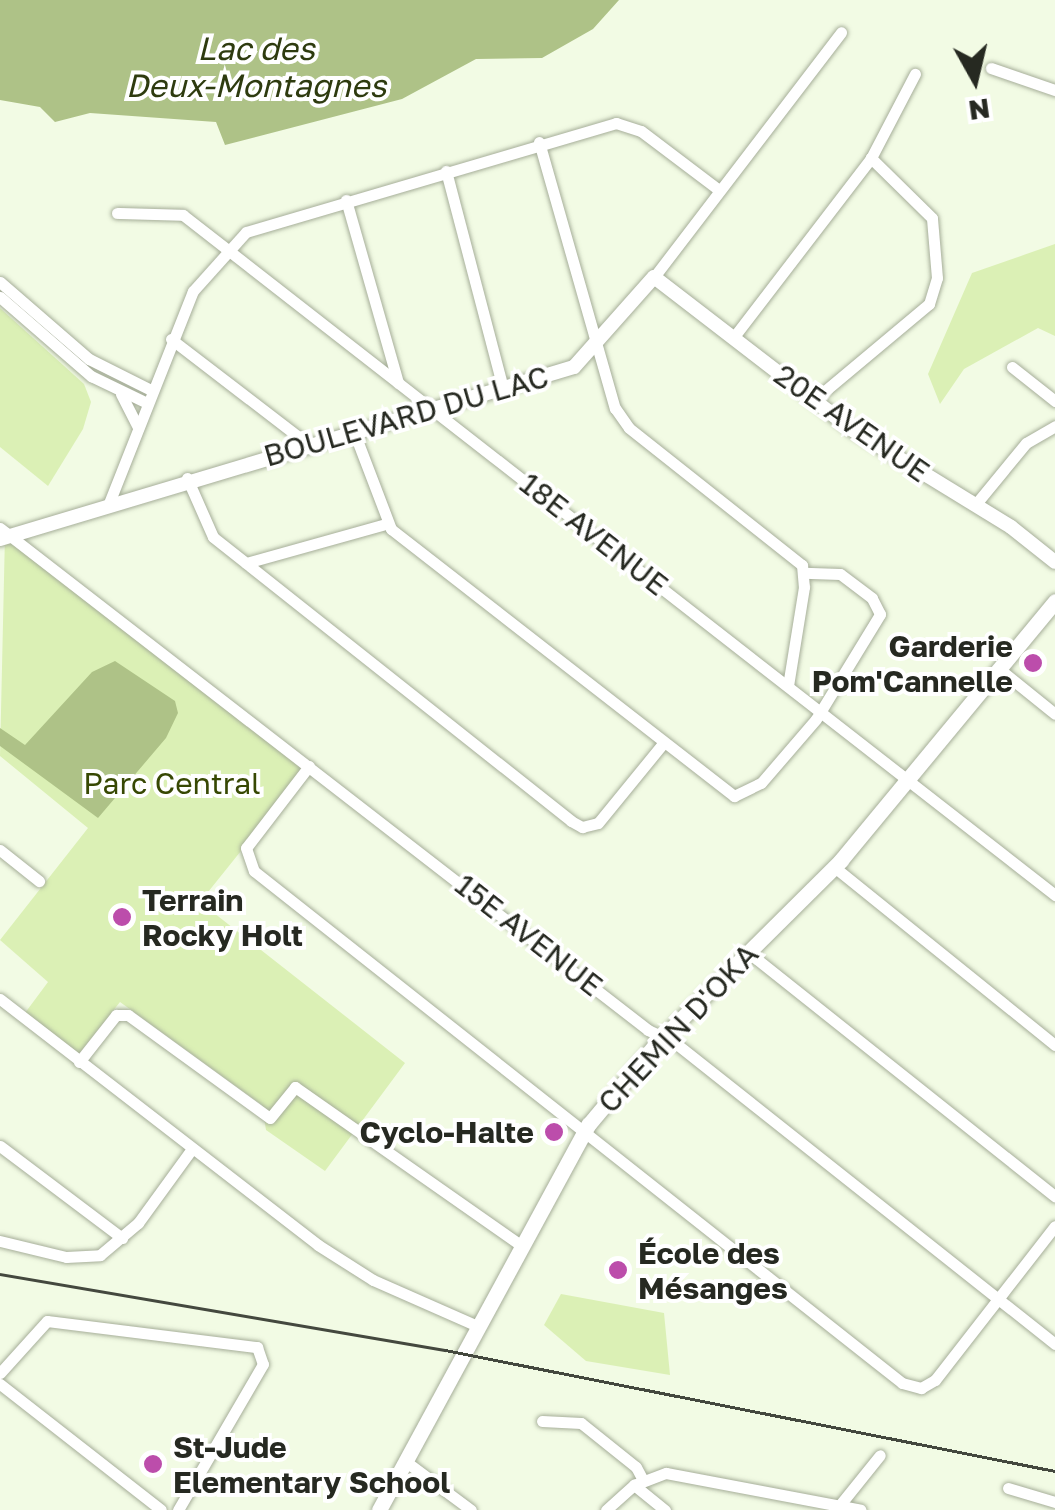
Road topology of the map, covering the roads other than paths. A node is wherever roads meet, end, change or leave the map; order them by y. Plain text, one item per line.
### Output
1 (841, 32) dead end
2 (991, 68) dead end
3 (915, 74) dead end
4 (1055, 90) edge
5 (539, 142) junction
6 (871, 158) junction
7 (446, 171) junction
8 (719, 190) junction
9 (346, 200) junction
10 (118, 213) dead end
11 (225, 250) junction
12 (654, 277) junction
13 (0, 282) edge
14 (0, 297) edge
15 (734, 338) junction
16 (171, 340) junction
17 (598, 345) junction
18 (1012, 367) dead end
19 (398, 384) junction
20 (504, 388) junction
21 (118, 390) junction
22 (149, 397) junction
23 (814, 400) junction
24 (1055, 401) edge
25 (433, 408) junction
26 (1055, 426) edge
27 (138, 428) junction
28 (354, 432) junction
29 (308, 444) junction
30 (187, 478) junction
31 (110, 504) junction
32 (975, 505) junction
33 (386, 524) junction
34 (3, 534) edge
35 (1055, 562) edge
36 (246, 563) junction
37 (804, 572) junction
38 (1055, 601) edge
39 (998, 668) junction
40 (788, 686) junction
41 (820, 709) junction
42 (1055, 714) edge
43 (664, 742) junction
44 (308, 766) junction
45 (910, 778) junction
46 (0, 850) edge
47 (832, 866) junction
48 (39, 881) dead end
49 (1055, 895) edge
50 (748, 953) junction
51 (0, 999) edge
52 (663, 1036) junction
53 (1055, 1045) edge
54 (79, 1062) junction
55 (584, 1133) junction
56 (0, 1146) edge
57 (191, 1150) junction
58 (1055, 1196) edge
59 (1055, 1226) edge
60 (122, 1238) junction
61 (0, 1241) edge
62 (519, 1244) junction
63 (997, 1299) junction
64 (475, 1324) junction
65 (1055, 1344) edge
66 (0, 1373) edge
67 (0, 1384) edge
68 (542, 1421) dead end
69 (880, 1455) dead end
70 (405, 1462) junction
71 (638, 1482) junction
72 (1008, 1488) dead end
73 (1055, 1502) edge
74 (838, 1507) edge
75 (161, 1510) edge
76 (178, 1510) edge
77 (379, 1510) edge
78 (471, 1510) edge
79 (606, 1510) edge
80 (666, 1510) edge
81 (861, 1510) edge

1 - 8 street, BOULEVARD DU LAC
2 - 4 street
3 - 6 street
5 - 7 street
5 - 8 street
5 - 17 street
6 - 15 street
6 - 23 street
7 - 9 street
7 - 20 street
8 - 12 street, BOULEVARD DU LAC
9 - 11 street
9 - 19 street
10 - 11 street, 18E AVENUE
11 - 16 street
11 - 19 street, 18E AVENUE
12 - 15 street, 20E AVENUE
12 - 17 street, BOULEVARD DU LAC
13 - 22 street
14 - 21 street
15 - 23 street, 20E AVENUE
16 - 22 street
16 - 29 street
17 - 20 street, BOULEVARD DU LAC
17 - 37 street
18 - 24 street
19 - 25 street, 18E AVENUE
20 - 25 street, BOULEVARD DU LAC
21 - 22 street
21 - 27 street
22 - 27 street
23 - 32 street, 20E AVENUE
25 - 28 street, BOULEVARD DU LAC
25 - 40 street, 18E AVENUE
26 - 32 street
27 - 31 street
28 - 29 street, BOULEVARD DU LAC
28 - 33 street
29 - 30 street, BOULEVARD DU LAC
30 - 31 street, BOULEVARD DU LAC
30 - 36 street
31 - 34 street, BOULEVARD DU LAC
32 - 35 street, 20E AVENUE
33 - 36 street
33 - 43 street
34 - 44 street, 15E AVENUE
36 - 43 street
37 - 40 street
37 - 41 street
38 - 39 main road, CHEMIN D'OKA
39 - 42 street
39 - 45 main road, CHEMIN D'OKA
40 - 41 street, 18E AVENUE
41 - 43 street
41 - 45 street, 18E AVENUE
44 - 52 street, 15E AVENUE
44 - 55 street
45 - 47 main road, CHEMIN D'OKA
45 - 49 street, 18E AVENUE
46 - 48 street
47 - 50 main road, CHEMIN D'OKA
47 - 53 street
50 - 52 main road, CHEMIN D'OKA
50 - 58 street
51 - 54 street
52 - 55 main road, CHEMIN D'OKA
52 - 63 street, 15E AVENUE
54 - 57 street
54 - 62 street
55 - 62 main road, CHEMIN D'OKA
55 - 63 street
56 - 60 street
57 - 60 street
57 - 64 street
59 - 63 street
60 - 61 street
62 - 64 main road, CHEMIN D'OKA
63 - 65 street, 15E AVENUE
64 - 70 main road, CHEMIN D'OKA
66 - 76 street
67 - 75 street
68 - 71 street
69 - 74 street
70 - 77 main road, CHEMIN D'OKA
70 - 78 street
71 - 74 street
71 - 79 street
71 - 80 street
72 - 73 street
74 - 81 street

